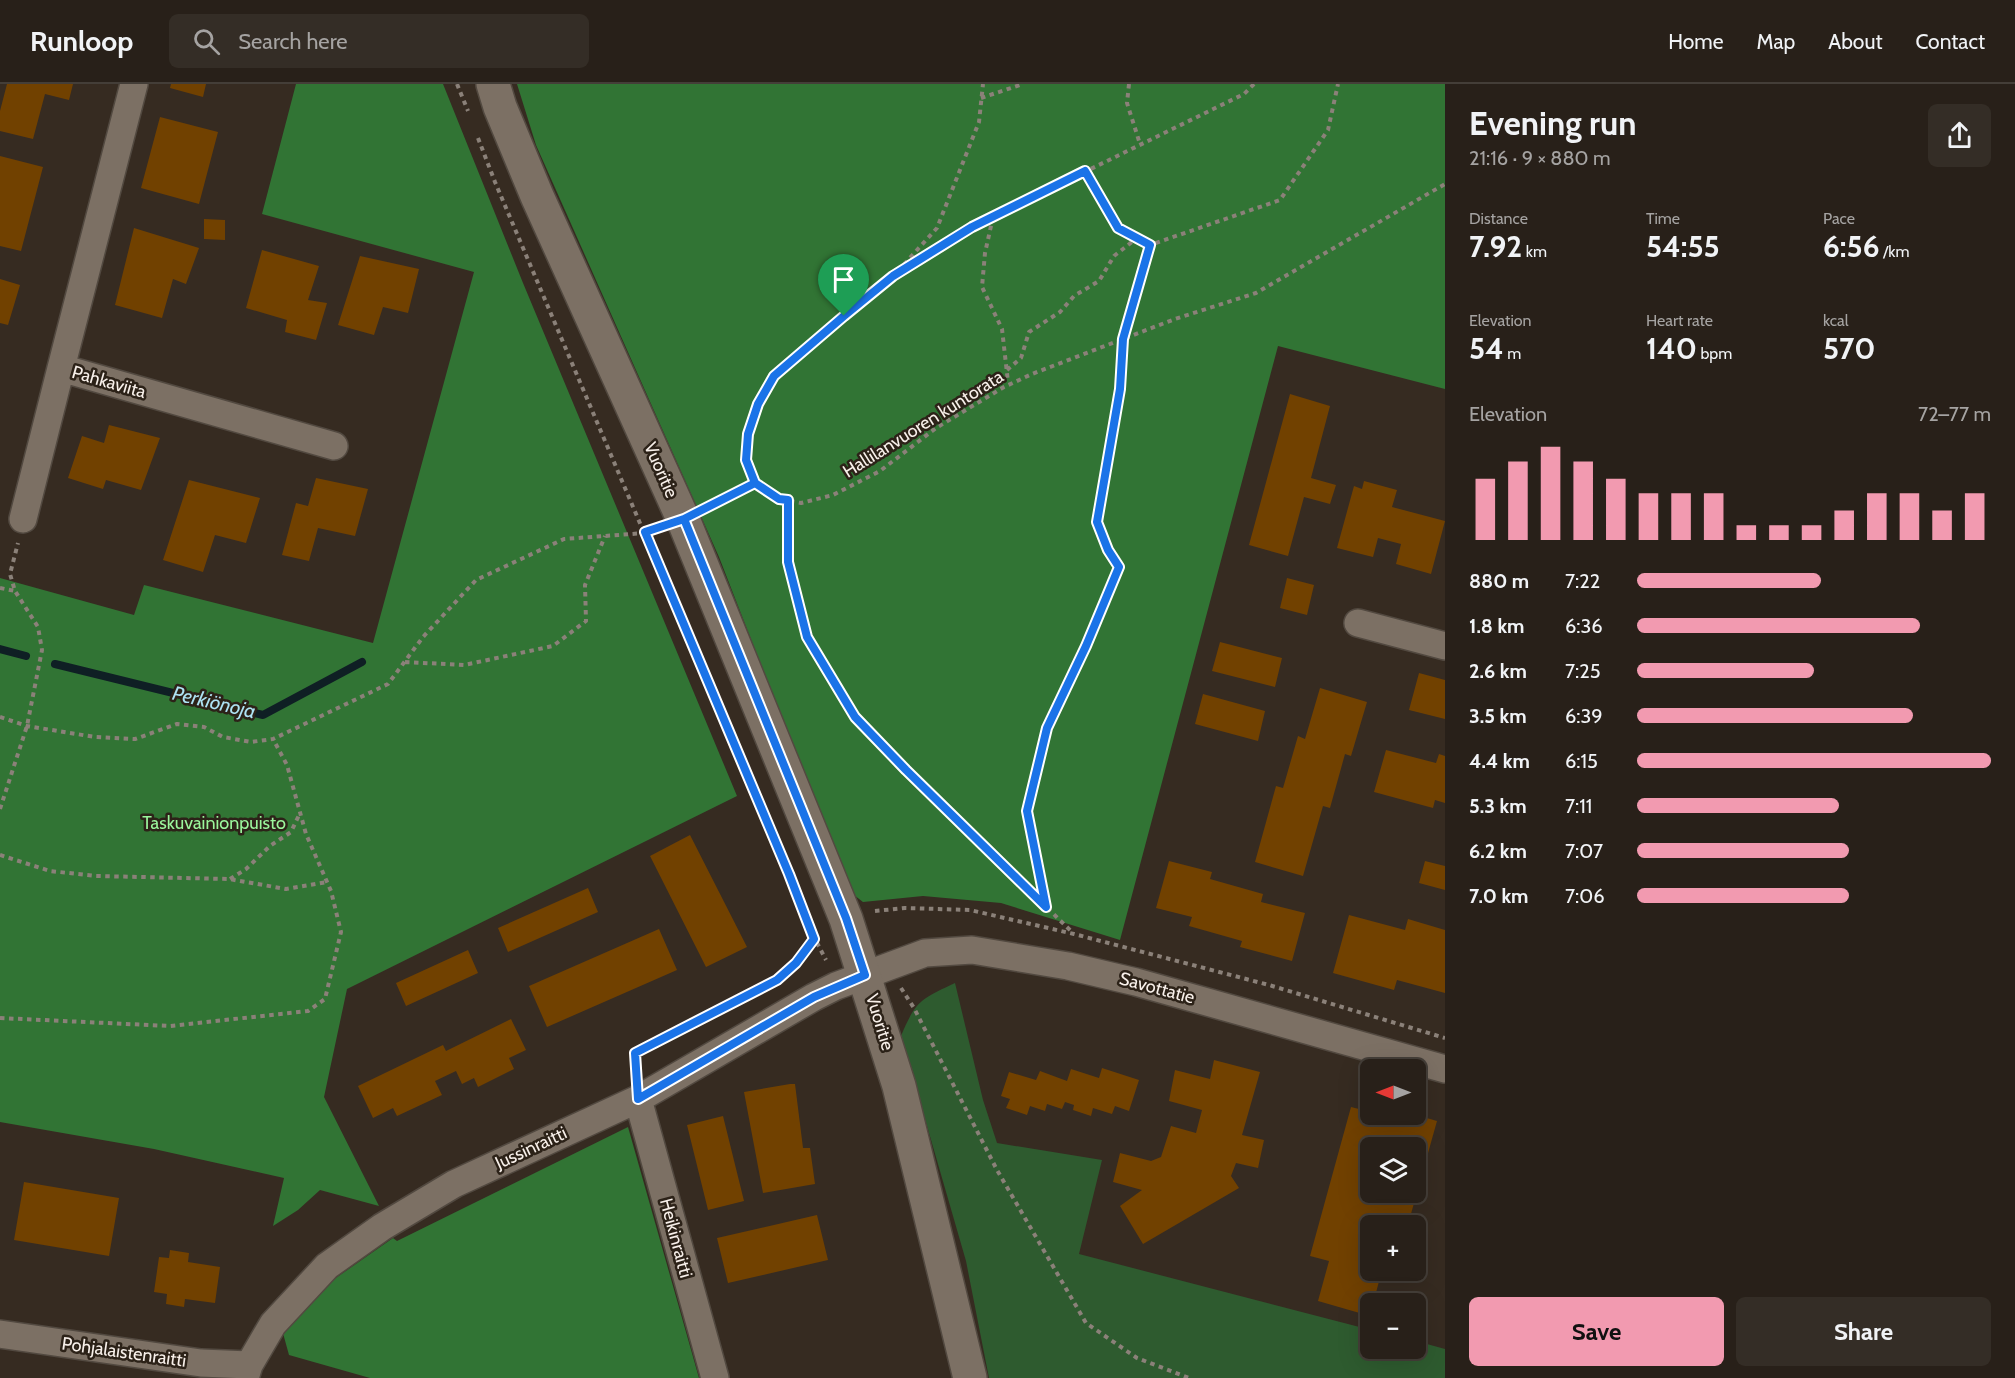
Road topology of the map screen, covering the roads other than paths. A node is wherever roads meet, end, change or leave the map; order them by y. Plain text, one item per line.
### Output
1 (134, 84) edge
2 (494, 84) edge
3 (61, 368) junction
4 (334, 446) dead end
5 (23, 519) road end
6 (1358, 623) dead end
7 (1445, 646) edge
8 (863, 976) junction
9 (1445, 1069) edge
10 (638, 1099) junction
11 (0, 1334) edge
12 (247, 1372) edge
13 (715, 1378) edge
14 (970, 1378) edge

1 - 3 street, Pahkaviita
2 - 8 street, Vuoritie
3 - 4 street, Pahkaviita
3 - 5 street
6 - 7 street
8 - 9 street, Savottatie
8 - 10 street, Jussinraitti
8 - 14 street, Vuoritie
10 - 12 street, Jussinraitti
10 - 13 street, Heikinraitti
11 - 12 street, Pohjalaistenraitti

